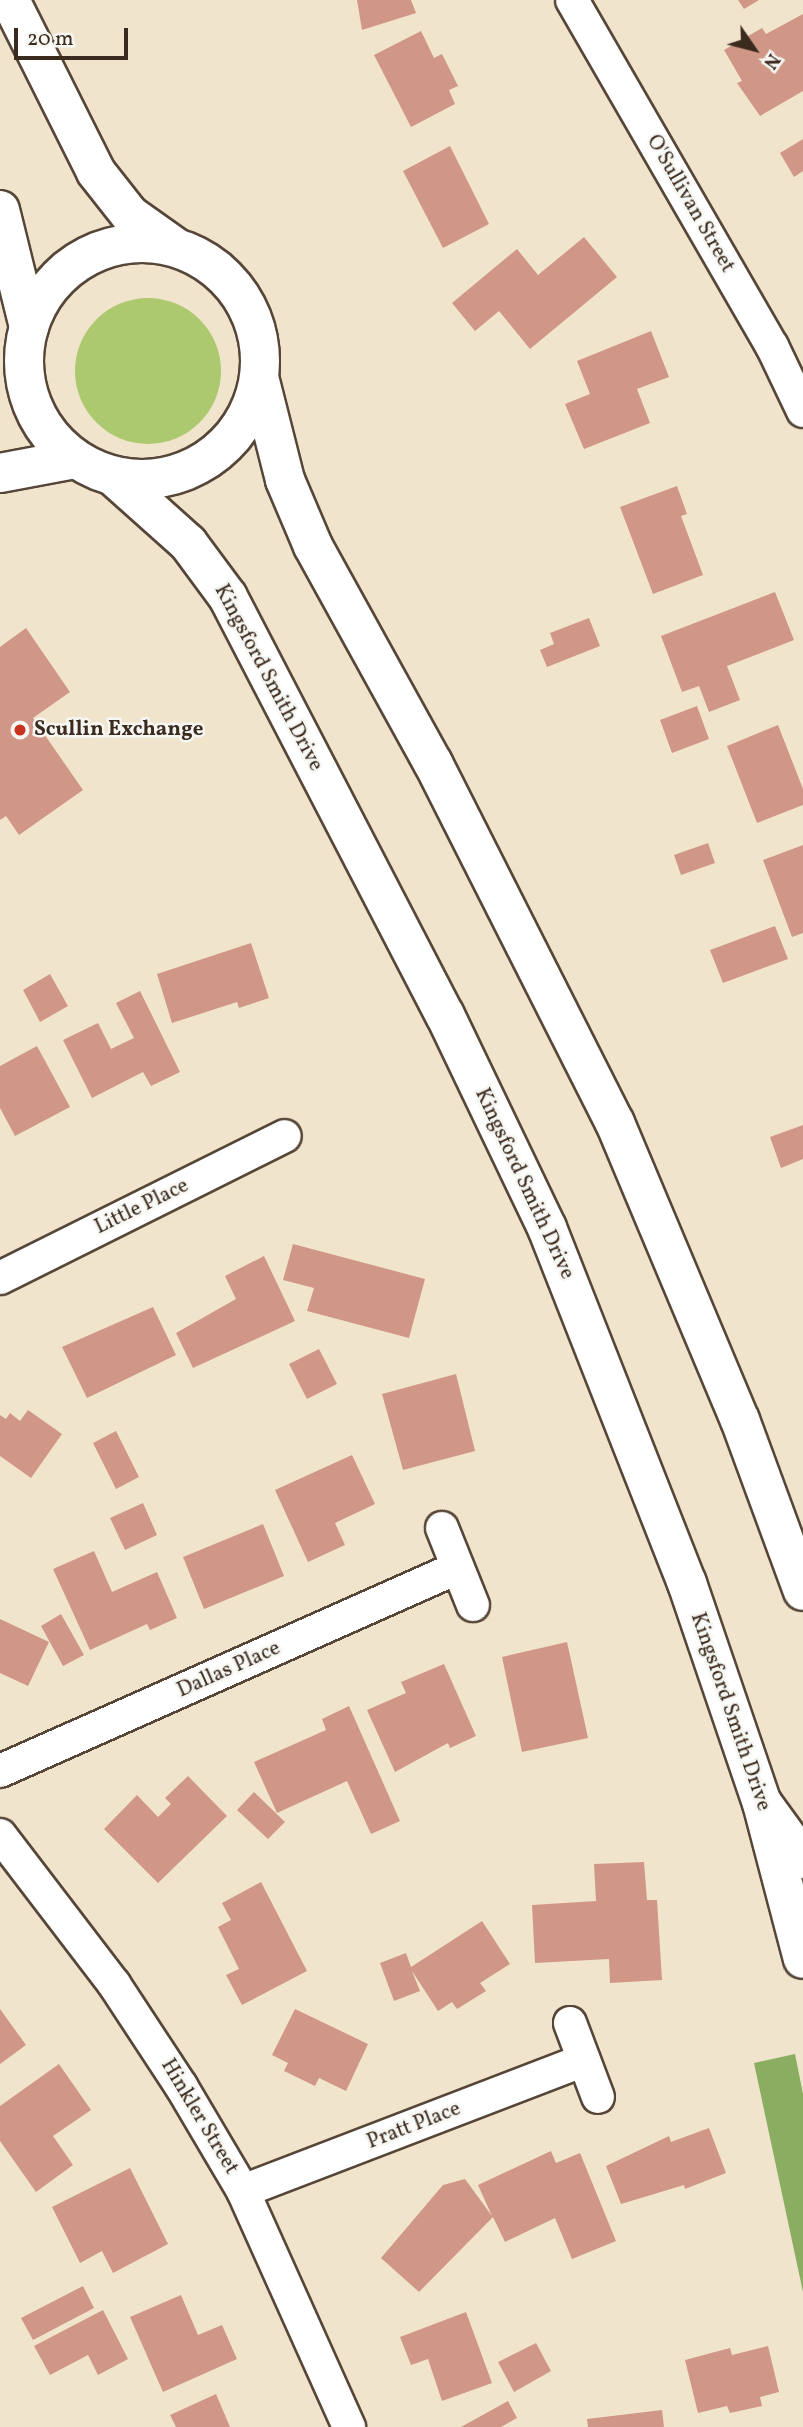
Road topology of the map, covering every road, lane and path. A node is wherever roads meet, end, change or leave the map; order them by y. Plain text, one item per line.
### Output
1 (10, 0) edge
2 (572, 0) edge
3 (0, 210) edge
4 (176, 248) junction
5 (28, 332) junction
6 (0, 367) edge
7 (260, 381) junction
8 (803, 411) edge
9 (75, 460) junction
10 (0, 473) edge
11 (113, 476) junction
12 (285, 1136) dead end
13 (0, 1278) edge
14 (442, 1528) dead end
15 (457, 1568) junction
16 (803, 1591) edge
17 (473, 1605) dead end
18 (0, 1771) edge
19 (762, 1803) junction
20 (0, 1836) edge
21 (803, 1858) edge
22 (803, 1959) edge
23 (570, 2023) dead end
24 (584, 2060) junction
25 (598, 2097) dead end
26 (243, 2191) junction
27 (349, 2427) edge

1 - 4 main road
2 - 8 street, O'Sullivan Street
3 - 5 main road
4 - 5 main road
4 - 7 main road
5 - 6 main road
5 - 9 main road
7 - 11 main road
7 - 16 main road
9 - 10 main road
9 - 11 main road
11 - 19 main road, Kingsford Smith Drive
12 - 13 street, Little Place
14 - 15 street
15 - 17 street
15 - 18 street, Dallas Place
19 - 21 main road
19 - 22 main road, Kingsford Smith Drive
20 - 26 street, Hinkler Street
23 - 24 street
24 - 25 street
24 - 26 street, Pratt Place
26 - 27 street, Hinkler Street

